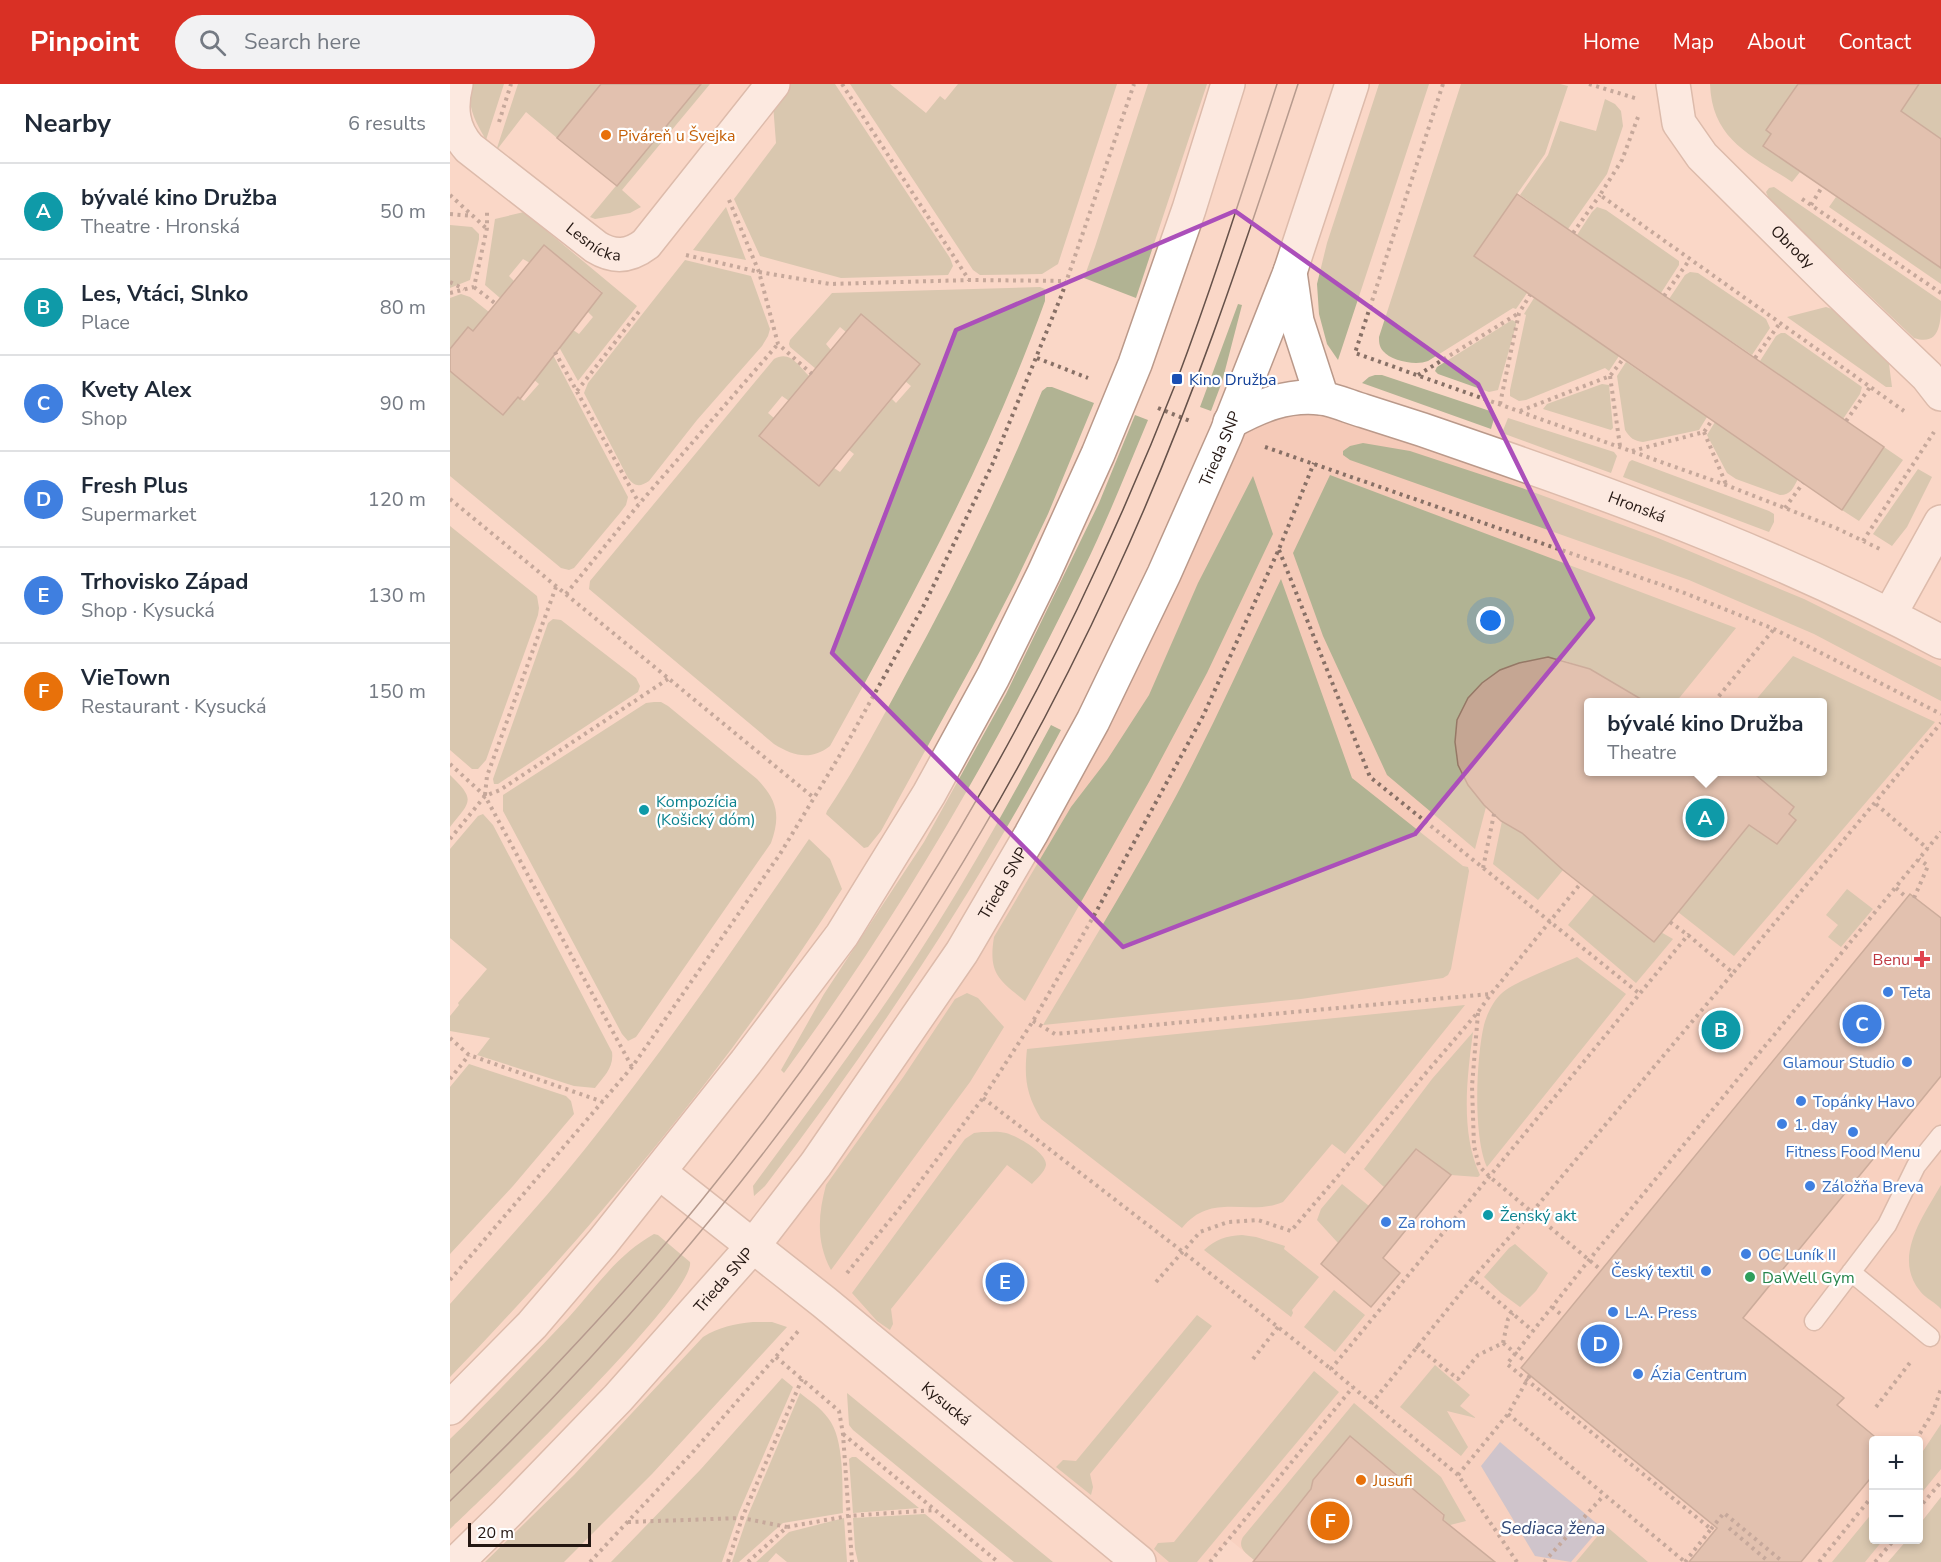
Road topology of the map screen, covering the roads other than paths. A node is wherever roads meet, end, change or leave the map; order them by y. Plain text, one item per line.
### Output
1 (456, 84) edge
2 (773, 84) edge
3 (1228, 84) edge
4 (1673, 84) edge
5 (1345, 93) edge
6 (1290, 272) junction
7 (1941, 394) edge
8 (1322, 398) junction
9 (1228, 428) junction
10 (1941, 522) edge
11 (1890, 614) junction
12 (1941, 642) edge
13 (1941, 1135) edge
14 (659, 1172) junction
15 (753, 1246) junction
16 (1851, 1272) junction
17 (1814, 1321) dead end
18 (1930, 1337) dead end
19 (450, 1408) edge
20 (457, 1562) edge
21 (1139, 1562) edge

1 - 2 street, Lesnícka
3 - 14 street
4 - 7 street, Obrody
5 - 6 street, Trieda SNP
6 - 8 street
6 - 9 street, Trieda SNP
8 - 9 street, Hronská
8 - 11 street, Hronská
9 - 15 street, Trieda SNP
10 - 11 street
11 - 12 street, Hronská
13 - 16 lane
14 - 15 street, Kysucká
14 - 19 street
15 - 20 street, Trieda SNP
15 - 21 street, Kysucká
16 - 17 lane
16 - 18 lane

